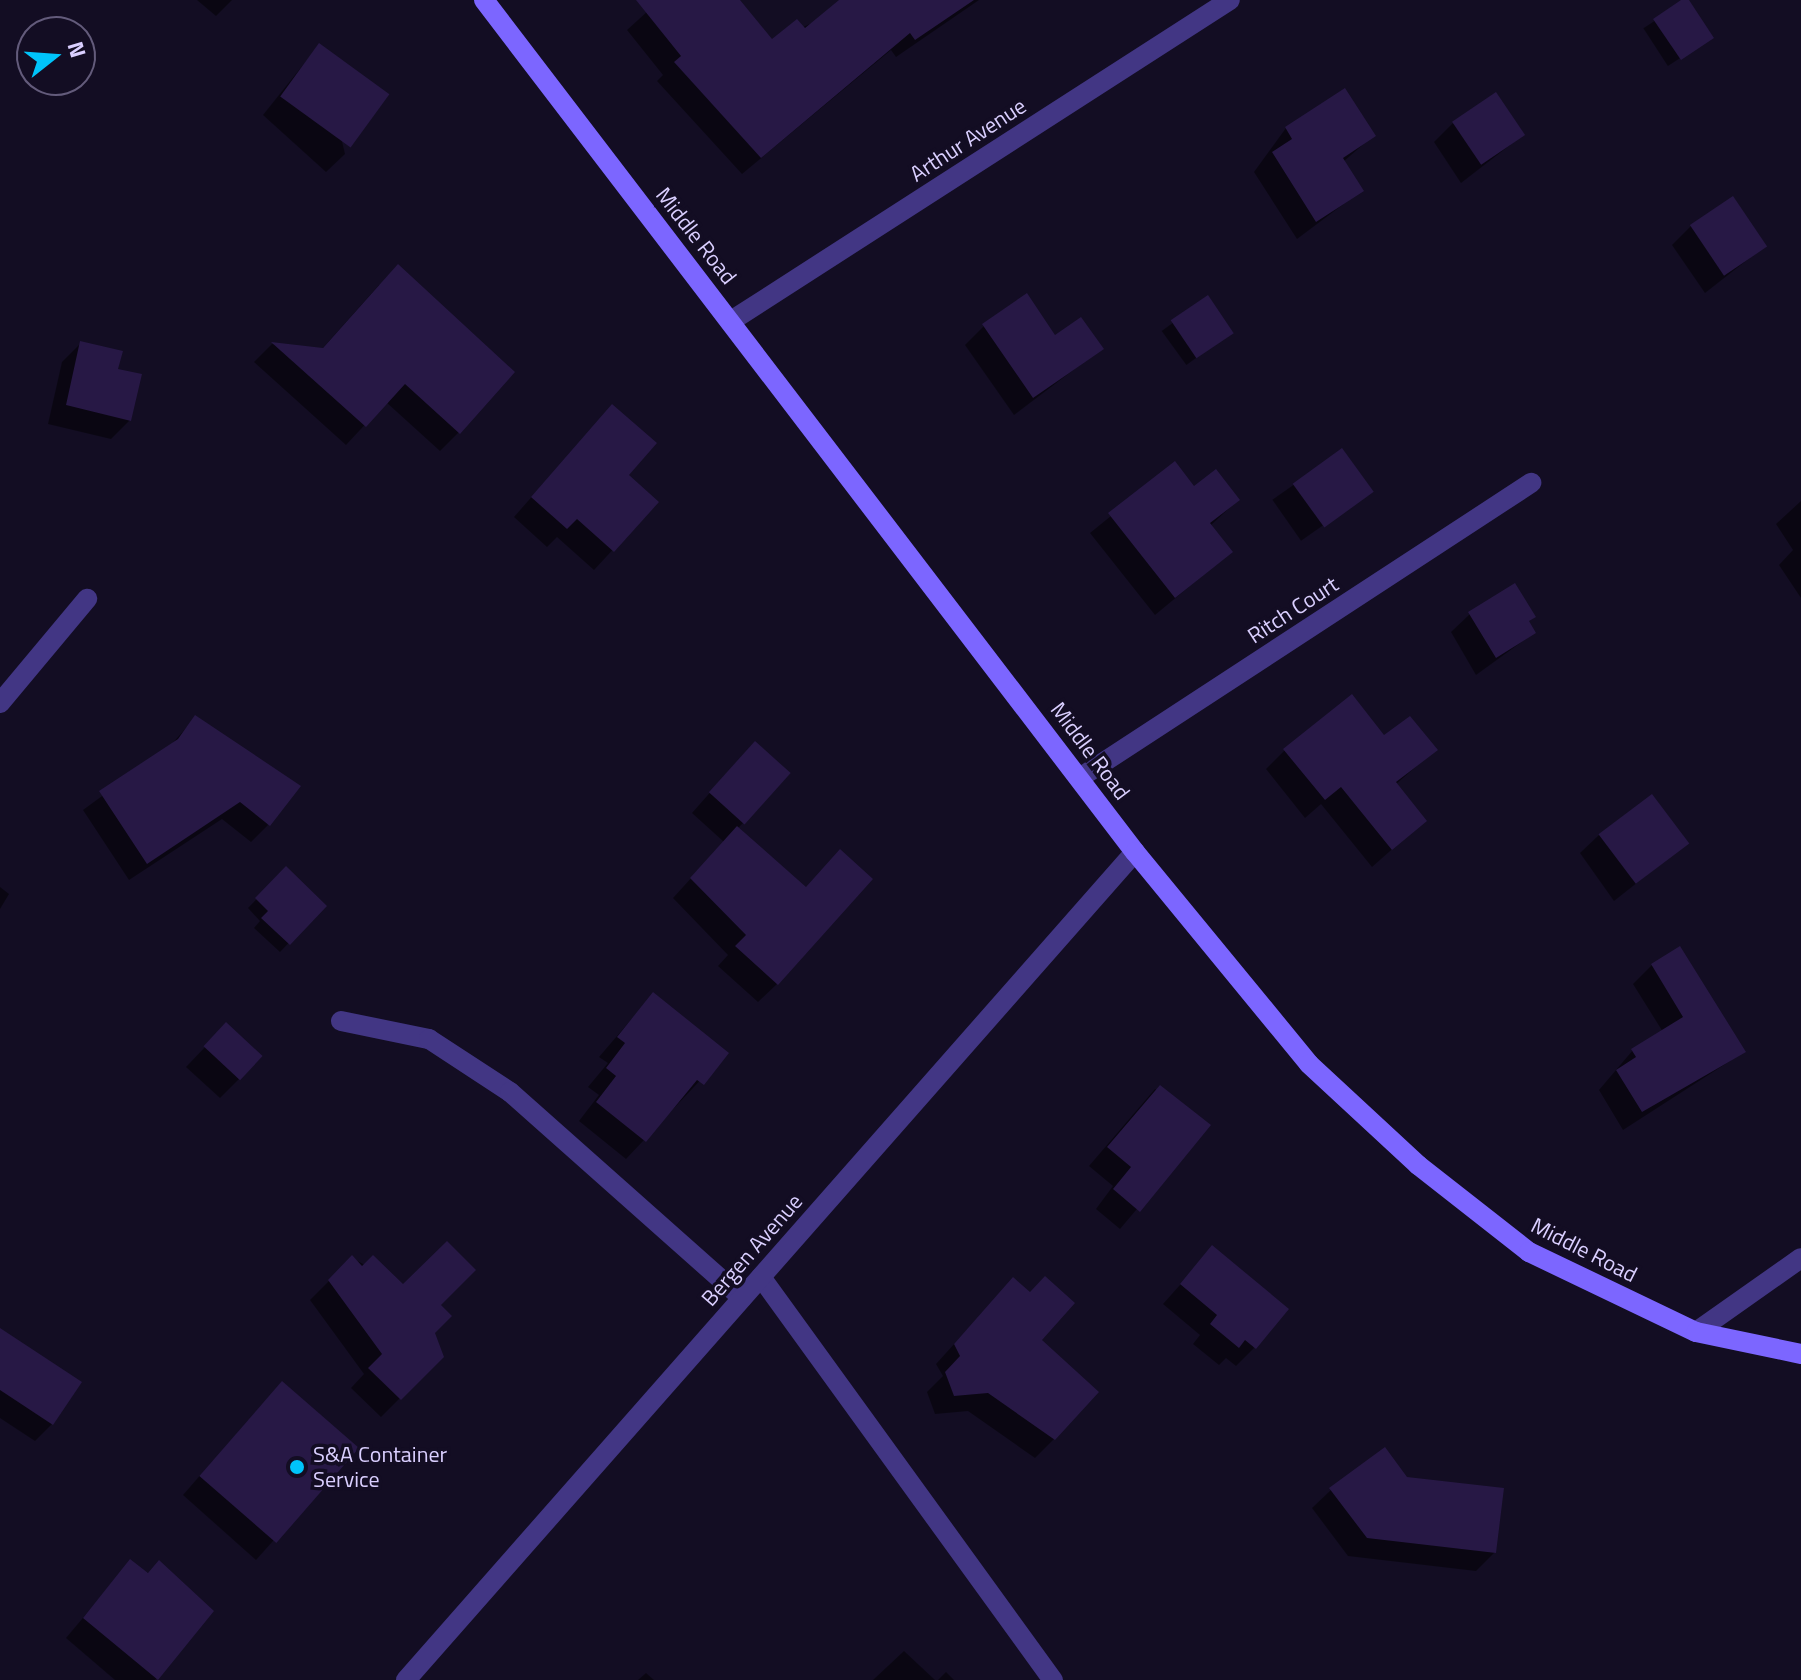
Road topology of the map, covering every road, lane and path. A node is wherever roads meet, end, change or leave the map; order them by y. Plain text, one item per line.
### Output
1 (484, 0) edge
2 (1230, 0) edge
3 (731, 321) junction
4 (1531, 483) dead end
5 (87, 599) dead end
6 (0, 703) edge
7 (1081, 777) junction
8 (1135, 852) junction
9 (341, 1021) dead end
10 (1801, 1258) edge
11 (761, 1277) junction
12 (742, 1298) junction
13 (1696, 1332) junction
14 (1801, 1354) edge
15 (406, 1680) edge
16 (1053, 1680) edge

1 - 3 main road, Middle Road
2 - 3 street, Arthur Avenue
3 - 7 main road, Middle Road
4 - 7 street, Ritch Court
5 - 6 street
7 - 8 main road, Middle Road
8 - 11 street, Bergen Avenue
8 - 13 main road, Middle Road
9 - 12 street
10 - 13 street
11 - 12 street, Bergen Avenue
11 - 16 street
12 - 15 street, Bergen Avenue
13 - 14 main road, Middle Road

